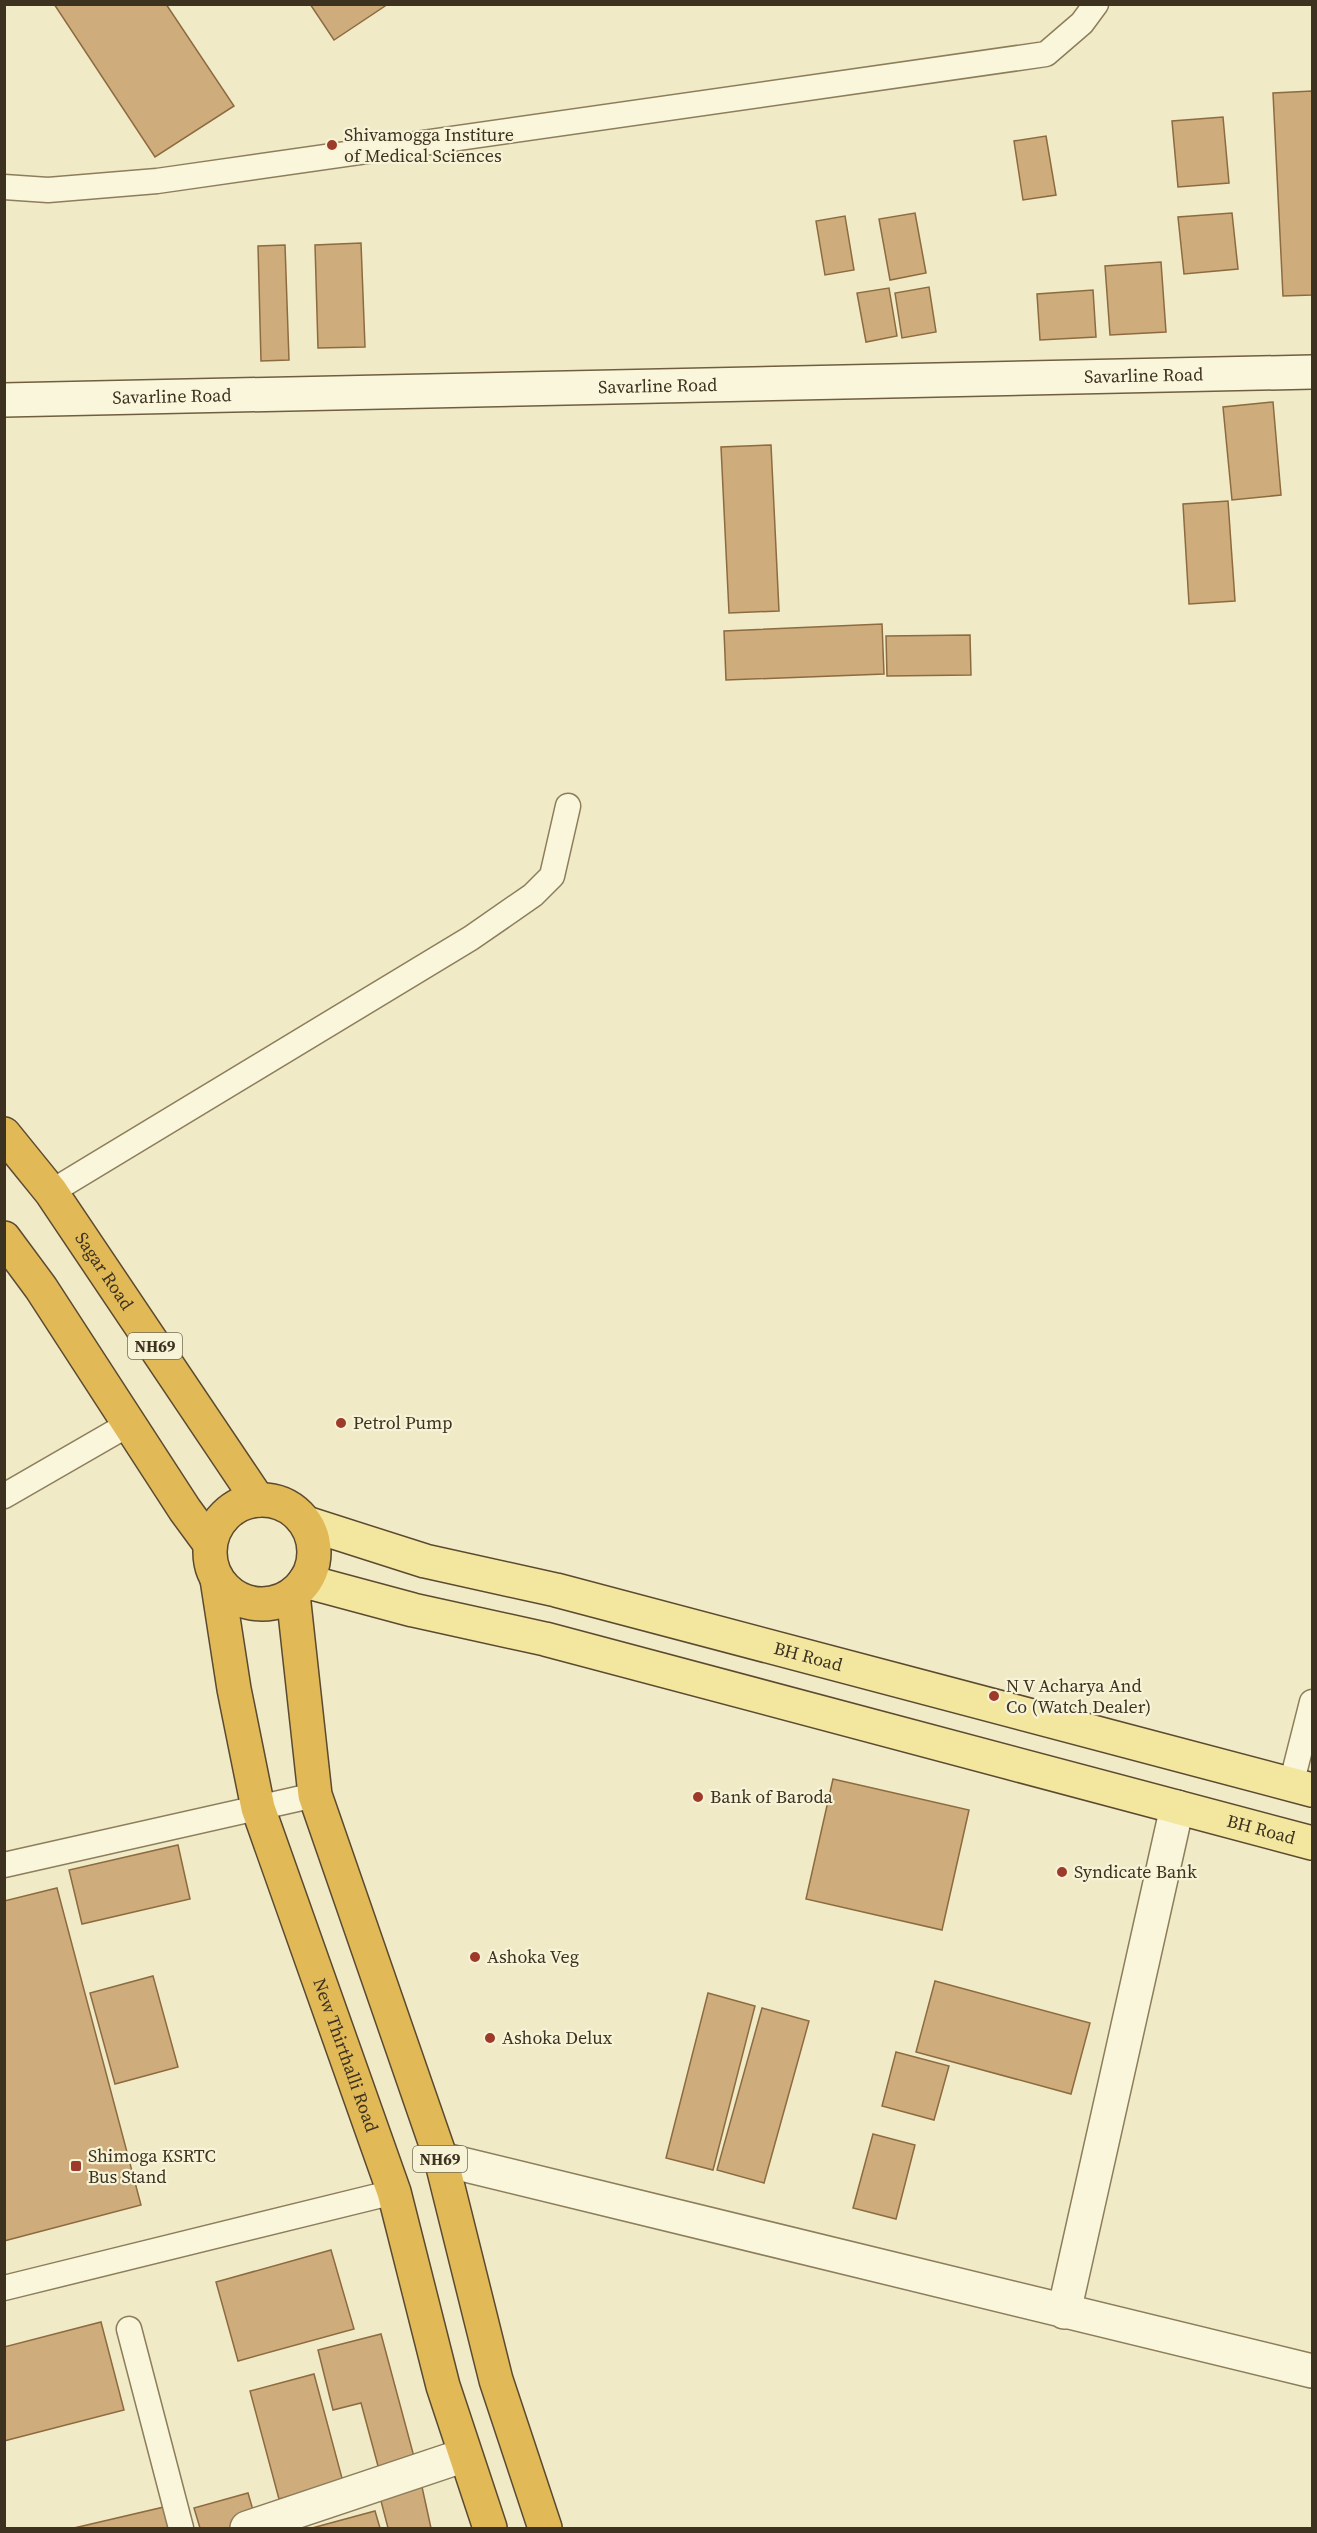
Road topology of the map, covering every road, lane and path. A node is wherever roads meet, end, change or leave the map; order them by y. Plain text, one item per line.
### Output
1 (1096, 4) edge
2 (4, 187) edge
3 (1312, 372) edge
4 (4, 400) edge
5 (568, 806) dead end
6 (4, 1134) edge
7 (51, 1192) junction
8 (4, 1238) edge
9 (129, 1424) junction
10 (4, 1496) edge
11 (258, 1500) junction
12 (306, 1523) junction
13 (210, 1544) junction
14 (217, 1579) junction
15 (299, 1587) junction
16 (1312, 1702) edge
17 (1302, 1787) edge
18 (315, 1795) junction
19 (1177, 1807) junction
20 (258, 1808) junction
21 (1312, 1843) edge
22 (4, 1865) edge
23 (441, 2159) junction
24 (394, 2192) junction
25 (4, 2288) edge
26 (1064, 2312) junction
27 (129, 2329) dead end
28 (1312, 2371) edge
29 (465, 2455) junction
30 (181, 2529) edge
31 (247, 2529) edge
32 (490, 2529) edge
33 (546, 2529) edge

1 - 2 lane
3 - 4 street, Savarline Road
5 - 7 lane
6 - 7 highway, Sagar Road / NH69
7 - 11 highway, Sagar Road / NH69
8 - 9 highway, NH69
9 - 10 lane
9 - 13 highway, NH69
11 - 12 highway
11 - 13 highway
12 - 15 highway, NH69
12 - 17 main road, BH Road
13 - 14 highway, NH69
14 - 15 highway
14 - 20 highway, New Thirthalli Road / NH69
15 - 18 highway, NH69
15 - 19 main road, BH Road
16 - 17 lane
18 - 20 lane
18 - 23 highway, NH69
19 - 21 main road, BH Road
19 - 26 street
20 - 22 lane
20 - 24 highway, New Thirthalli Road / NH69
23 - 26 street
23 - 33 highway, NH69
24 - 25 lane
24 - 29 highway, New Thirthalli Road / NH69
26 - 28 street
27 - 30 lane
29 - 31 street
29 - 32 highway, New Thirthalli Road / NH69

